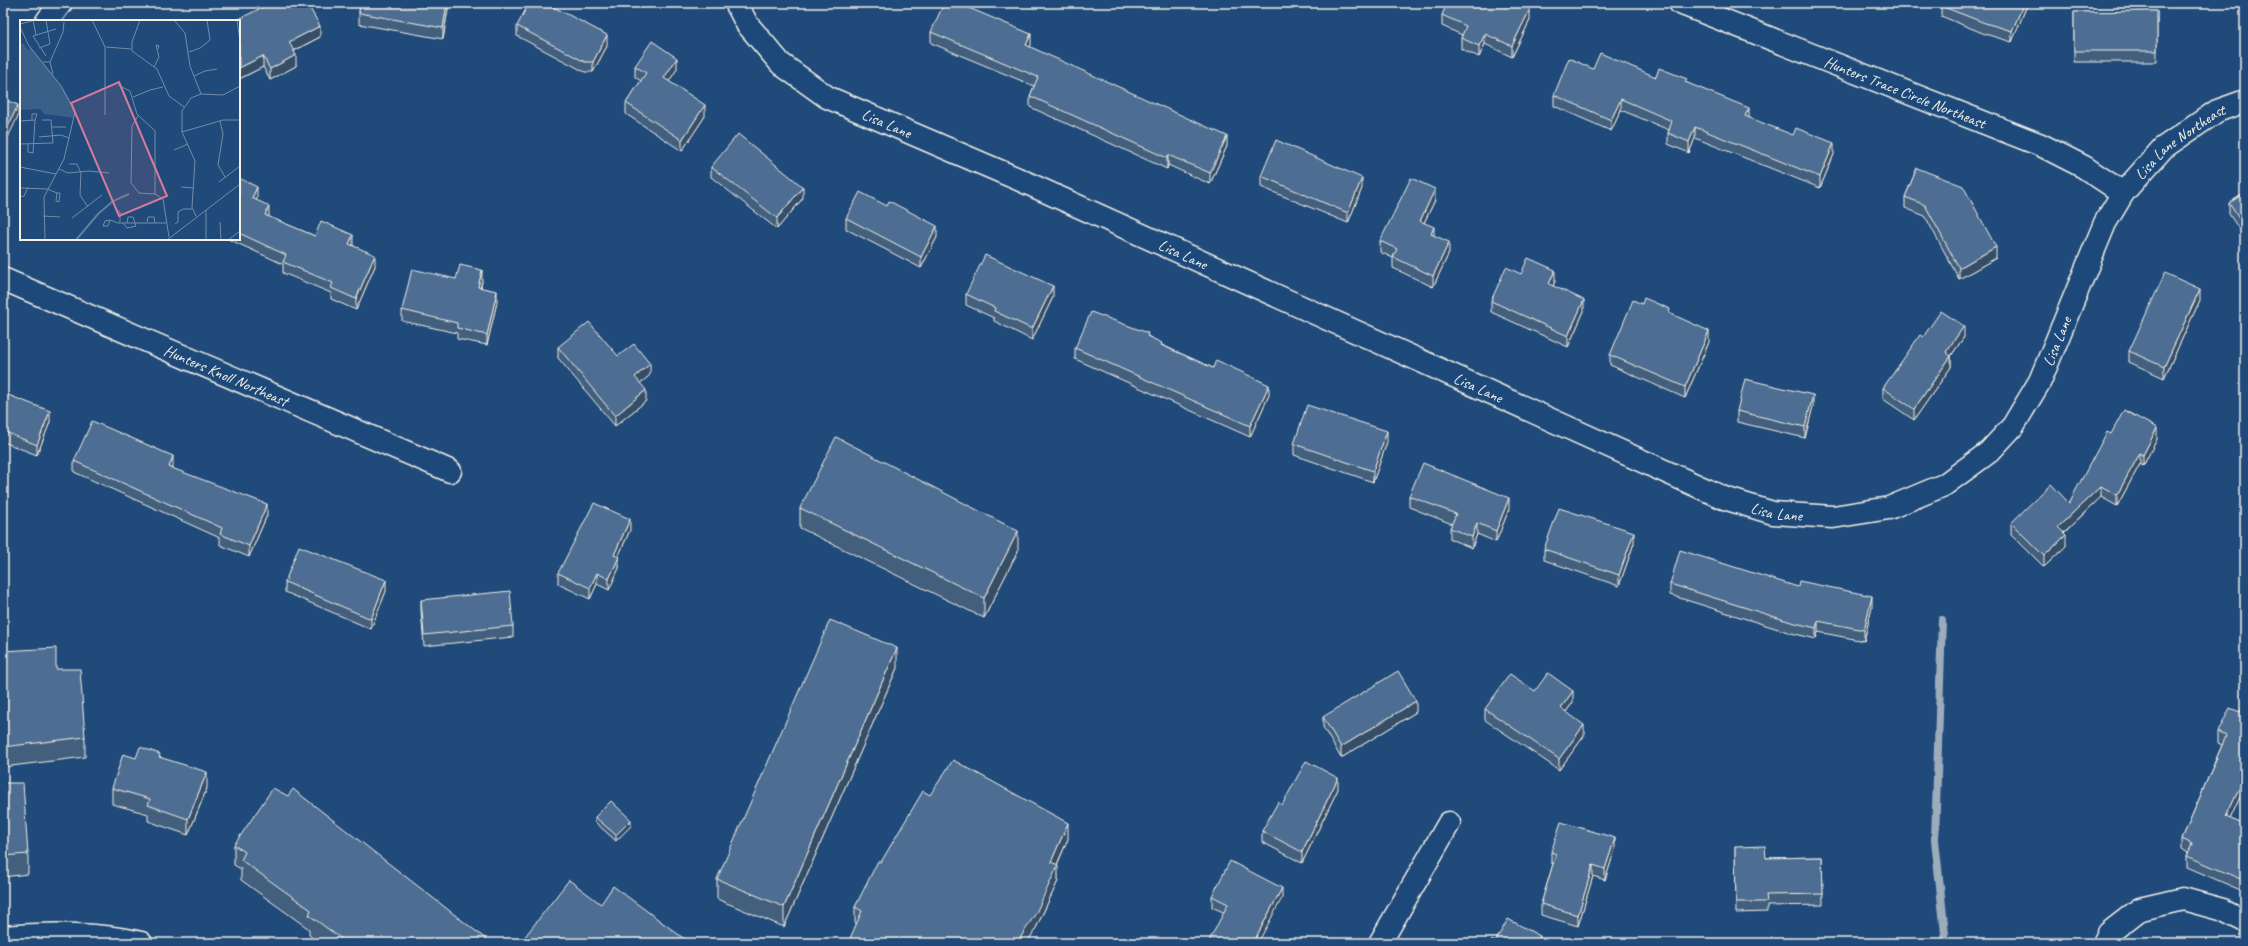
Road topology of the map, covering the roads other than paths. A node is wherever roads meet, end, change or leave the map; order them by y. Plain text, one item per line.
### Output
1 (61, 3) edge
2 (736, 3) edge
3 (1680, 3) edge
4 (48, 20) edge
5 (2245, 101) edge
6 (2123, 193) junction
7 (3, 279) edge
8 (450, 471) dead end
9 (1449, 823) dead end
10 (2245, 921) edge
11 (3, 937) edge
12 (141, 943) edge
13 (1380, 943) edge
14 (2104, 943) edge

1 - 4 street
2 - 6 street, Lisa Lane
3 - 6 street, Hunters Trace Circle Northeast
5 - 6 street, Lisa Lane Northeast
7 - 8 street, Hunters Knoll Northeast
9 - 13 street
10 - 14 street
11 - 12 street

